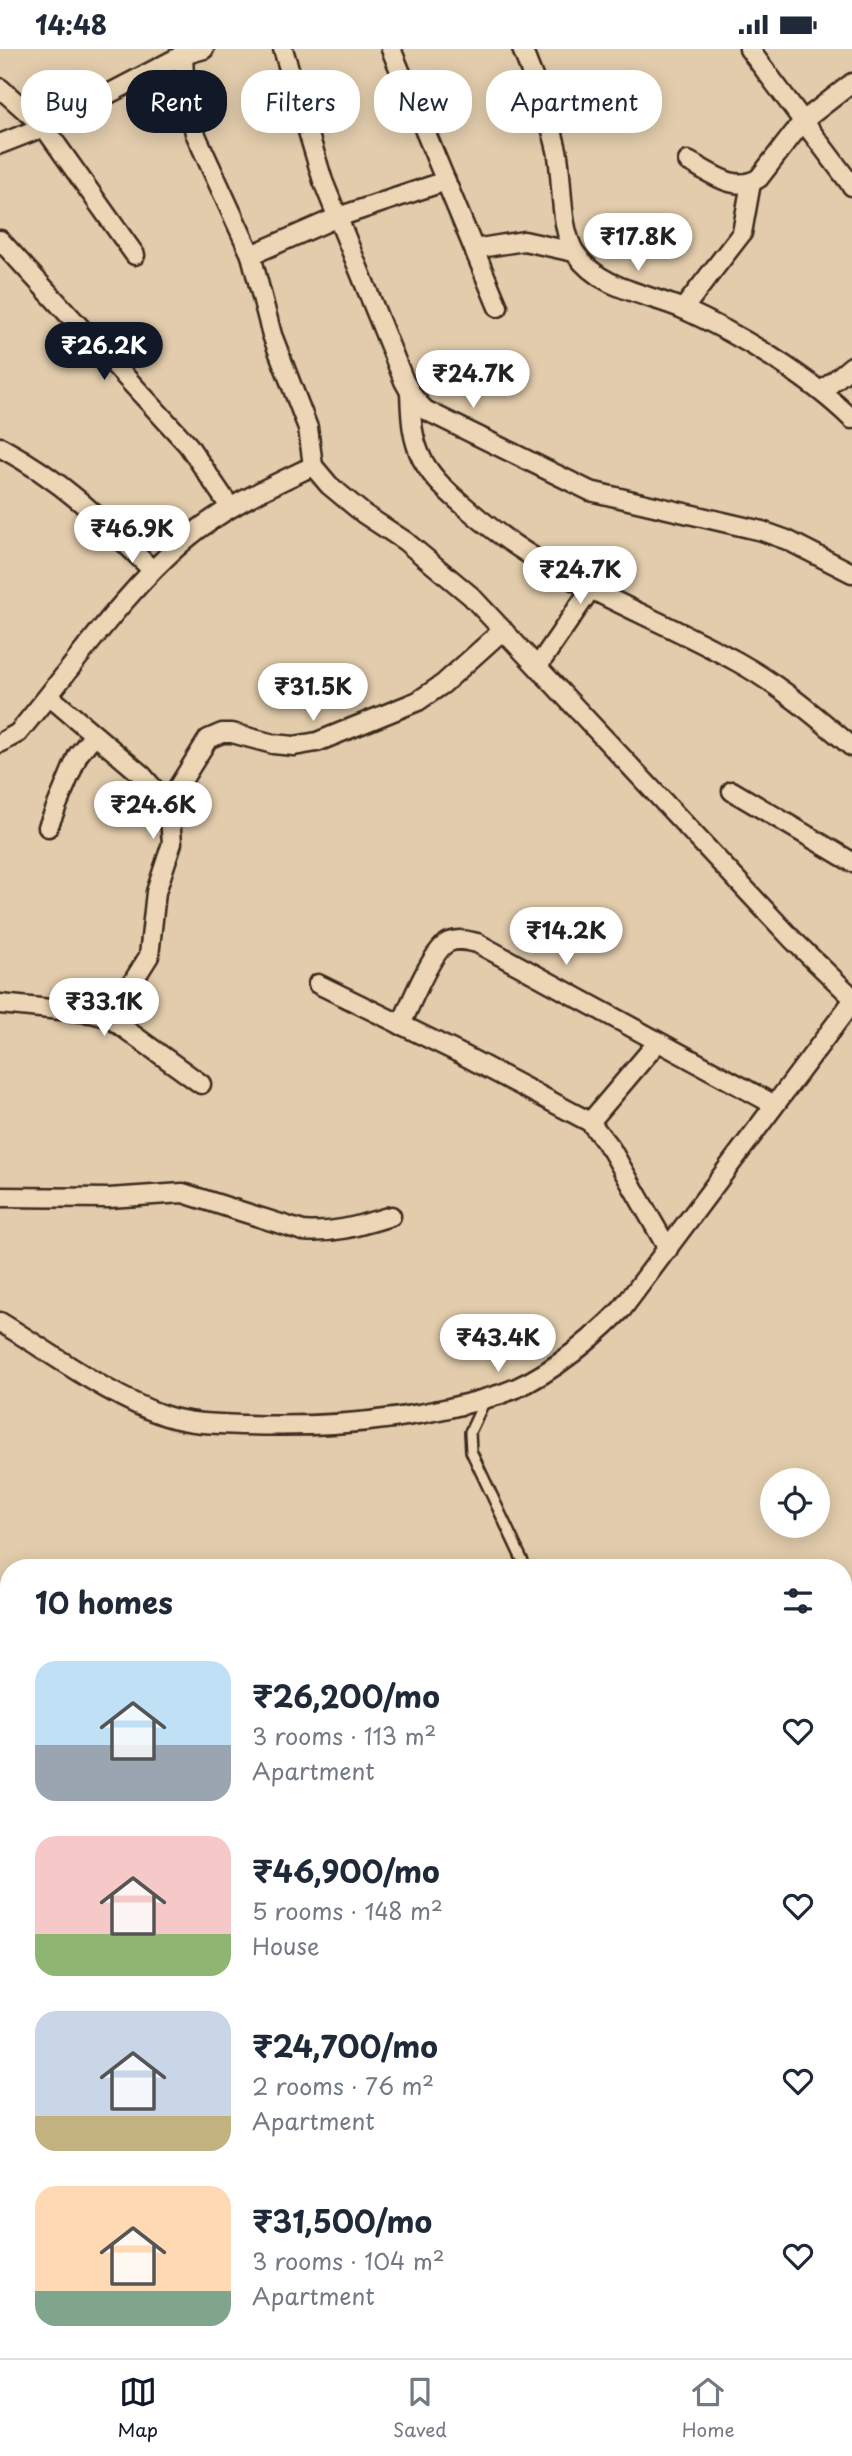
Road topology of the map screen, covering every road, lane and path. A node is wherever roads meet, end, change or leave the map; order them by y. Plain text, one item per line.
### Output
1 (204, 49) edge
2 (283, 49) edge
3 (391, 49) edge
4 (522, 49) edge
5 (749, 49) edge
6 (183, 52) edge
7 (852, 83) edge
8 (0, 88) edge
9 (112, 90) edge
10 (21, 107) edge
11 (803, 121) junction
12 (28, 133) edge
13 (48, 133) edge
14 (0, 144) edge
15 (688, 161) dead end
16 (446, 181) junction
17 (751, 183) junction
18 (852, 186) edge
19 (338, 217) junction
20 (0, 240) edge
21 (474, 249) junction
22 (574, 253) junction
23 (135, 255) dead end
24 (251, 255) junction
25 (498, 307) dead end
26 (682, 309) junction
27 (852, 366) edge
28 (822, 391) junction
29 (410, 392) junction
30 (852, 419) edge
31 (0, 447) edge
32 (313, 466) junction
33 (230, 507) junction
34 (152, 570) junction
35 (852, 573) edge
36 (590, 590) junction
37 (503, 629) junction
38 (538, 666) junction
39 (49, 696) junction
40 (93, 736) junction
41 (0, 743) edge
42 (852, 747) edge
43 (732, 791) dead end
44 (165, 808) junction
45 (48, 827) dead end
46 (852, 862) edge
47 (318, 984) dead end
48 (852, 999) edge
49 (0, 1004) edge
50 (110, 1018) junction
51 (401, 1025) junction
52 (657, 1043) junction
53 (201, 1084) dead end
54 (773, 1104) junction
55 (590, 1122) junction
56 (0, 1197) edge
57 (391, 1216) dead end
58 (668, 1249) junction
59 (0, 1322) edge
60 (486, 1397) junction
61 (522, 1559) edge

1 - 6 street
2 - 19 street
3 - 16 street
4 - 22 street
5 - 11 street
6 - 9 street
6 - 24 street
7 - 11 street
8 - 10 street
11 - 17 street
11 - 18 street
12 - 14 street
13 - 23 street
15 - 17 street
16 - 19 street
16 - 21 street
17 - 26 street
19 - 24 street
19 - 29 street
20 - 33 street
21 - 22 street
21 - 25 street
22 - 26 street
24 - 32 street
26 - 28 street
27 - 28 street
28 - 30 street
29 - 35 street
29 - 36 street
31 - 34 street
32 - 33 street
32 - 37 street
33 - 34 street
34 - 39 street
36 - 38 street
36 - 42 street
37 - 38 street
37 - 44 street
38 - 48 street
39 - 40 street
39 - 41 street
40 - 44 street
40 - 45 street
43 - 46 street
44 - 50 street
47 - 51 street
48 - 54 street
49 - 50 street
50 - 53 street
51 - 52 street
51 - 55 street
52 - 54 street
52 - 55 street
54 - 58 street
55 - 58 street
56 - 57 street
58 - 60 street
59 - 60 street
60 - 61 lane

